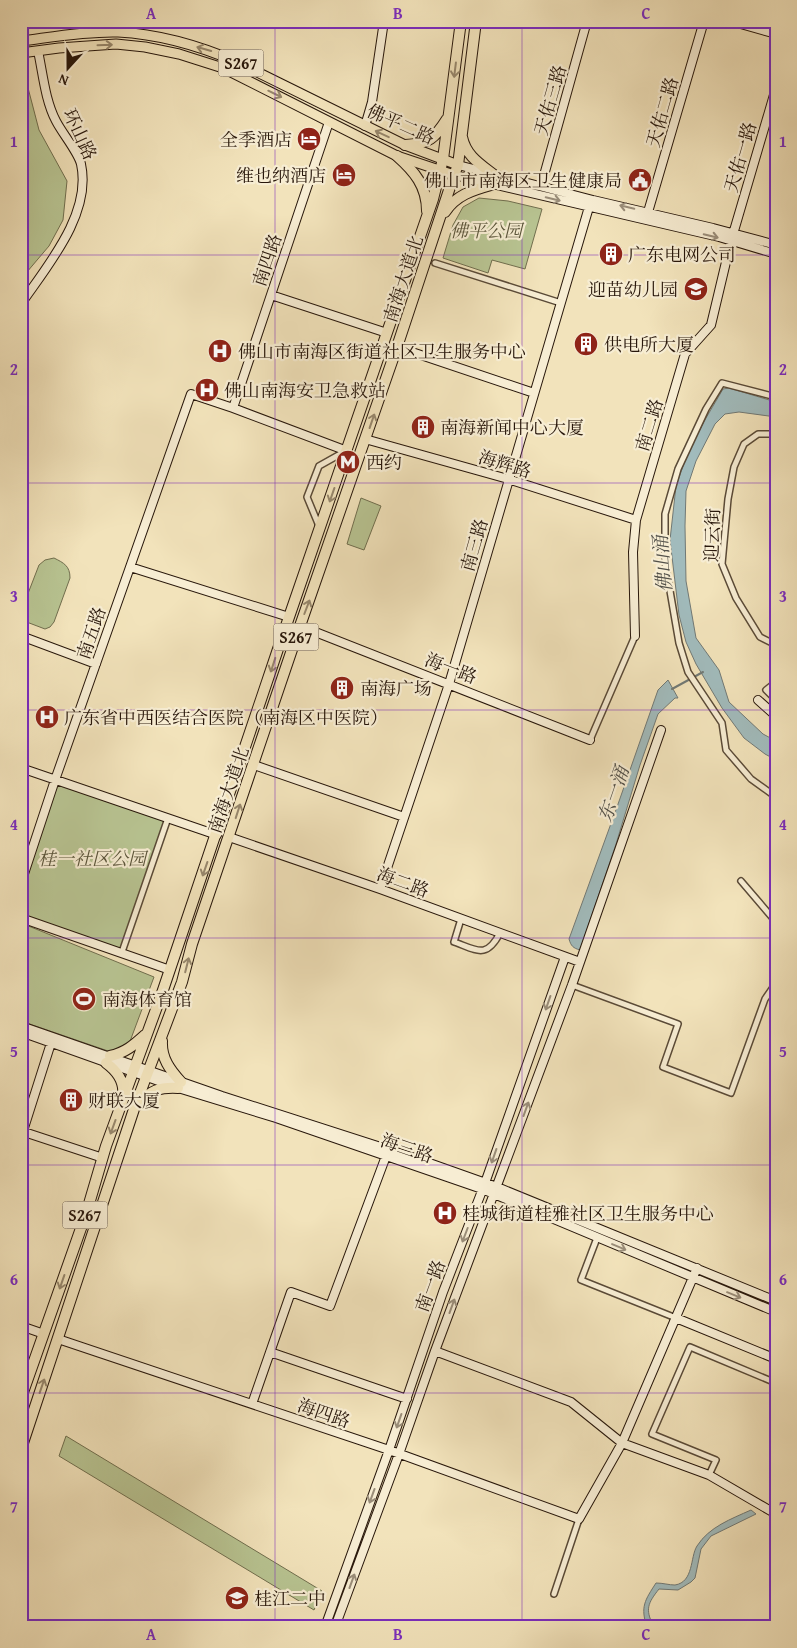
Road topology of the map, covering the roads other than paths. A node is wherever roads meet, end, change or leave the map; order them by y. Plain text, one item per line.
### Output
1 (384, 21) edge
2 (461, 21) edge
3 (476, 21) edge
4 (587, 21) edge
5 (704, 21) edge
6 (730, 21) edge
7 (776, 34) edge
8 (21, 42) edge
9 (38, 51) junction
10 (21, 53) edge
11 (776, 88) edge
12 (449, 116) junction
13 (329, 122) junction
14 (365, 126) junction
15 (461, 131) junction
16 (405, 145) junction
17 (397, 156) junction
18 (443, 159) junction
19 (458, 165) junction
20 (440, 171) junction
21 (454, 175) junction
22 (493, 180) junction
23 (541, 186) junction
24 (589, 207) junction
25 (648, 212) junction
26 (427, 217) junction
27 (439, 221) junction
28 (732, 237) junction
29 (776, 245) edge
30 (776, 254) edge
31 (435, 263) dead end
32 (271, 295) junction
33 (561, 303) junction
34 (21, 304) edge
35 (387, 333) junction
36 (397, 347) junction
37 (534, 394) junction
38 (776, 397) edge
39 (233, 408) junction
40 (776, 434) edge
41 (365, 439) junction
42 (347, 451) junction
43 (508, 480) junction
44 (636, 520) junction
45 (320, 529) junction
46 (130, 567) junction
47 (289, 617) junction
48 (300, 626) junction
49 (21, 636) edge
50 (635, 636) joint
51 (776, 645) edge
52 (96, 664) junction
53 (776, 682) edge
54 (449, 684) junction
55 (758, 700) dead end
56 (776, 700) edge
57 (776, 716) edge
58 (661, 730) dead end
59 (590, 740) joint
60 (254, 765) junction
61 (21, 768) edge
62 (55, 780) junction
63 (776, 797) edge
64 (404, 816) junction
65 (168, 818) junction
66 (216, 835) junction
67 (229, 837) junction
68 (742, 881) dead end
69 (21, 884) edge
70 (380, 889) junction
71 (21, 918) edge
72 (461, 919) junction
73 (776, 922) edge
74 (500, 933) junction
75 (122, 952) junction
76 (565, 957) junction
77 (580, 962) junction
78 (170, 970) junction
79 (776, 983) edge
80 (572, 985) junction
81 (21, 1026) edge
82 (21, 1032) edge
83 (148, 1032) junction
84 (162, 1038) junction
85 (52, 1043) junction
86 (106, 1057) junction
87 (135, 1068) junction
88 (148, 1073) junction
89 (180, 1085) junction
90 (121, 1105) junction
91 (134, 1109) junction
92 (22, 1131) edge
93 (386, 1156) junction
94 (103, 1158) junction
95 (483, 1186) junction
96 (495, 1191) junction
97 (597, 1238) junction
98 (697, 1268) junction
99 (693, 1278) junction
100 (776, 1301) edge
101 (776, 1312) edge
102 (676, 1318) junction
103 (21, 1326) edge
104 (44, 1334) junction
105 (58, 1340) junction
106 (435, 1351) junction
107 (270, 1352) junction
108 (776, 1359) edge
109 (776, 1382) edge
110 (21, 1398) edge
111 (406, 1399) junction
112 (252, 1404) junction
113 (622, 1443) junction
114 (21, 1449) edge
115 (389, 1450) junction
116 (399, 1454) junction
117 (709, 1475) junction
118 (776, 1514) edge
119 (579, 1519) junction
120 (554, 1594) dead end
121 (325, 1627) edge
122 (335, 1627) edge

1 - 14 street
2 -> 12 highway, 南海大道北
3 - 15 highway, 南海大道北
4 - 23 street, 天佑三路
5 - 25 street, 天佑二路
6 - 7 street
14 -> 8 main road, 佛平二路 / S267
9 - 10 main road, 佛平二路
9 -> 13 main road, 佛平二路
9 - 34 street, 环山路
11 - 28 street, 天佑一路
12 - 16 highway
12 - 18 highway, 南海大道北
13 - 17 main road, 佛平二路
13 - 32 street, 南四路
16 -> 14 main road, 佛平二路 / S267
15 - 19 highway, 南海大道北
15 - 22 highway
16 - 18 main road, 佛平二路 / S267
17 - 20 main road, 佛平二路
17 - 26 highway
18 - 19 main road, 佛平二路 / S267
18 - 20 highway, 南海大道北 / S267
19 - 21 highway, 南海大道北 / S267
19 - 22 street, 佛平二路
20 - 21 main road, 佛平二路
20 - 26 highway, 南海大道北 / S267
21 - 22 street, 佛平二路
21 - 27 highway, 南海大道北 / S267
22 - 23 street, 佛平二路
22 -> 24 street, 佛平二路
22 - 27 highway
25 -> 23 street, 佛平二路
24 -> 28 street, 佛平二路
24 - 33 street, 南三路
25 - 28 street, 佛平二路
26 - 35 highway, 南海大道北 / S267
27 - 36 highway, 南海大道北 / S267
28 - 29 street, 佛平二路
28 - 30 street, 佛平二路
28 - 44 street, 南二路
31 - 33 street
32 - 35 street
32 - 39 street, 南四路
33 - 37 street, 南三路
35 - 42 highway, 南海大道北 / S267
36 - 37 street
41 -> 36 highway, 南海大道北 / S267
37 - 43 street, 南三路
38 - 63 street
39 - 42 street
39 - 46 street, 南五路
40 - 51 street, 迎云街
41 - 43 street, 海辉路
48 -> 41 highway, 南海大道北 / S267
42 -> 45 highway, 南海大道北 / S267
42 - 45 street
43 - 44 street, 海辉路
43 - 54 street, 南三路
44 - 50 street, 南二路
45 - 47 highway, 南海大道北 / S267
46 - 47 street
46 - 52 street, 南五路
47 -> 66 highway, 南海大道北 / S267
48 - 54 street, 海一路
48 - 60 highway, 南海大道北 / S267
49 - 52 street
50 - 59 street
52 - 62 street, 南五路
53 - 56 street
54 - 59 street, 海一路
54 - 64 street, 南三路
55 - 57 street
58 - 77 street, 南一路
60 - 64 street
67 -> 60 highway, 南海大道北 / S267
61 - 62 street
62 - 65 street
62 - 69 street, 南五路
64 - 70 street, 南三路
65 - 66 street
65 - 75 street
66 -> 78 highway, 南海大道北 / S267
67 - 70 street, 海二路
84 -> 67 highway, 南海大道北 / S267
68 - 73 street
70 - 72 street, 海二路
71 - 75 street
72 - 74 street, 海二路
72 - 74 street
74 - 76 street, 海二路
75 - 78 street
76 - 77 street, 海二路
76 -> 95 street, 南一路
77 - 80 street, 南一路
78 - 83 highway, 南海大道北 / S267
79 - 80 street
96 -> 80 street, 南一路
81 - 86 street
82 - 85 street
83 - 86 highway
83 - 87 highway, 南海大道北 / S267
84 - 88 highway, 南海大道北 / S267
84 - 89 highway
85 - 86 street
85 - 92 street
86 - 87 street, 海三路
86 - 90 highway
87 - 88 street, 海三路
87 - 90 highway, 南海大道北 / S267
88 - 89 street, 海三路
88 - 91 highway, 南海大道北 / S267
89 - 91 highway
89 - 93 street, 海三路
89 - 95 street, 海三路
90 -> 94 highway, 南海大道北 / S267
91 - 105 highway, 南海大道北 / S267
92 - 94 street
93 - 95 street, 海三路
93 - 107 street
94 -> 104 highway, 南海大道北 / S267
95 - 96 street, 海三路
95 -> 111 street, 南一路
96 - 97 street, 海三路
96 - 98 street, 海三路
106 -> 96 street, 南一路
97 -> 99 street, 海三路
97 - 102 street
98 - 99 street
98 - 100 street, 海三路
99 -> 101 street, 海三路
99 - 102 street
102 - 108 street
102 - 113 street
103 - 104 street
104 - 110 highway, 南海大道北 / S267
105 - 112 street, 海四路
114 -> 105 highway, 南海大道北 / S267
106 - 113 street
106 - 116 street, 南一路
107 - 111 street
107 - 112 street
109 - 117 street
111 -> 115 street, 南一路
112 - 115 street, 海四路
113 - 117 street
113 - 119 street
115 - 116 street, 海四路
115 -> 121 street, 南一路
116 - 119 street, 海四路
122 -> 116 street, 南一路
117 - 118 street
119 - 120 street

